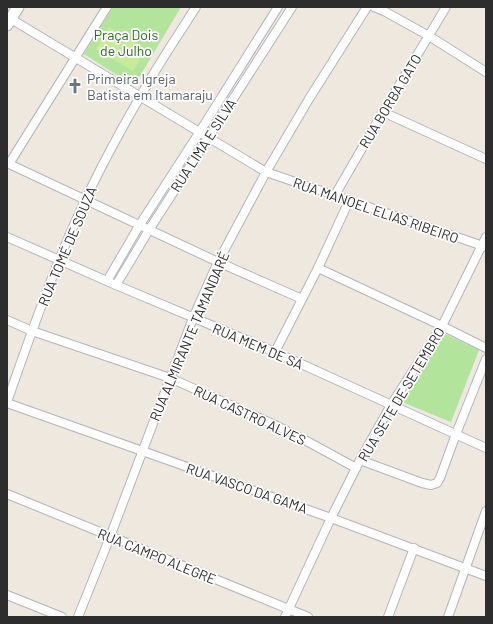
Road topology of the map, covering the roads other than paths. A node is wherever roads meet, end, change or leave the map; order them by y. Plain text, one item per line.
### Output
1 (18, 7) edge
2 (107, 7) edge
3 (196, 7) edge
4 (278, 7) edge
5 (292, 7) edge
6 (366, 7) edge
7 (374, 7) edge
8 (446, 7) edge
9 (383, 9) edge
10 (9, 22) edge
11 (429, 36) junction
12 (76, 58) junction
13 (486, 72) edge
14 (140, 96) junction
15 (383, 112) junction
16 (199, 133) junction
17 (208, 138) junction
18 (486, 159) edge
19 (8, 164) edge
20 (266, 172) junction
21 (335, 195) junction
22 (86, 200) junction
23 (350, 201) junction
24 (139, 226) junction
25 (149, 230) junction
26 (7, 237) edge
27 (486, 237) edge
28 (484, 246) edge
29 (58, 260) junction
30 (218, 262) junction
31 (318, 268) junction
32 (107, 281) junction
33 (116, 285) junction
34 (302, 299) junction
35 (194, 318) junction
36 (7, 320) edge
37 (442, 326) junction
38 (32, 331) junction
39 (486, 348) edge
40 (275, 352) junction
41 (486, 359) edge
42 (170, 378) junction
43 (7, 402) edge
44 (391, 405) junction
45 (456, 434) junction
46 (486, 448) edge
47 (142, 451) junction
48 (360, 460) junction
49 (356, 468) junction
50 (7, 494) edge
51 (486, 511) edge
52 (332, 518) junction
53 (110, 537) junction
54 (414, 548) junction
55 (466, 568) junction
56 (486, 576) edge
57 (7, 595) edge
58 (288, 609) junction
59 (62, 617) edge
60 (78, 617) edge
61 (285, 617) edge
62 (308, 617) edge
63 (388, 617) edge
64 (448, 617) edge

1 - 10 street
2 - 12 street
3 - 14 street
4 - 16 street, RUA LIMA E SILVA
5 - 17 street, RUA LIMA E SILVA
6 - 20 street, RUA ALMIRANTE TAMANDARÉ
7 - 9 street
8 - 11 street, RUA BORBA GATO
9 - 11 street
10 - 12 street
11 - 13 street
11 - 15 street, RUA BORBA GATO
12 - 14 street
12 - 19 street
14 - 16 street, RUA MANOEL ELIAS RIBEIRO
14 - 22 street, RUA TOMÉ DE SOUZA
15 - 18 street
15 - 21 street, RUA BORBA GATO
16 - 17 street, RUA MANOEL ELIAS RIBEIRO
16 - 24 street, RUA LIMA E SILVA
17 - 20 street, RUA MANOEL ELIAS RIBEIRO
17 - 25 street, RUA LIMA E SILVA
19 - 22 street
20 - 21 street, RUA MANOEL ELIAS RIBEIRO
20 - 30 street, RUA ALMIRANTE TAMANDARÉ
21 - 23 street, RUA MANOEL ELIAS RIBEIRO
22 - 24 street
22 - 29 street, RUA TOMÉ DE SOUZA
23 - 28 street, RUA MANOEL ELIAS RIBEIRO
23 - 31 street
24 - 25 street
24 - 32 street, RUA LIMA E SILVA
25 - 30 street
25 - 33 street, RUA LIMA E SILVA
26 - 29 street, RUA MEM DE SÁ
27 - 28 street, RUA SETE DE SETEMBRO
28 - 37 street, RUA SETE DE SETEMBRO
29 - 32 street, RUA MEM DE SÁ
29 - 38 street, RUA TOMÉ DE SOUZA
30 - 34 street
30 - 35 street, RUA ALMIRANTE TAMANDARÉ
31 - 34 street
31 - 37 street
32 - 33 street, RUA MEM DE SÁ
33 - 35 street, RUA MEM DE SÁ
34 - 40 street
35 - 40 street, RUA MEM DE SÁ
35 - 42 street, RUA ALMIRANTE TAMANDARÉ
36 - 38 street, RUA CASTRO ALVES
37 - 39 street
37 - 44 street, RUA SETE DE SETEMBRO
38 - 42 street, RUA CASTRO ALVES
38 - 43 street, RUA TOMÉ DE SOUZA
40 - 44 street, RUA MEM DE SÁ
41 - 45 street
42 - 47 street, RUA ALMIRANTE TAMANDARÉ
42 - 49 street, RUA CASTRO ALVES
43 - 47 street, RUA VASCO DA GAMA
44 - 45 street, RUA MEM DE SÁ
44 - 48 street, RUA SETE DE SETEMBRO
45 - 46 street, RUA MEM DE SÁ
45 - 48 street
47 - 52 street, RUA VASCO DA GAMA
47 - 53 street, RUA ALMIRANTE TAMANDARÉ
48 - 49 street, RUA SETE DE SETEMBRO
49 - 52 street, RUA SETE DE SETEMBRO
50 - 53 street, RUA CAMPO ALEGRE
51 - 55 street
52 - 54 street, RUA VASCO DA GAMA
52 - 58 street, RUA SETE DE SETEMBRO
53 - 58 street, RUA CAMPO ALEGRE
53 - 60 street, RUA ALMIRANTE TAMANDARÉ
54 - 55 street, RUA VASCO DA GAMA
54 - 63 street
55 - 56 street, RUA VASCO DA GAMA
55 - 64 street
57 - 59 street
58 - 61 street, RUA SETE DE SETEMBRO
58 - 62 street, RUA CAMPO ALEGRE

